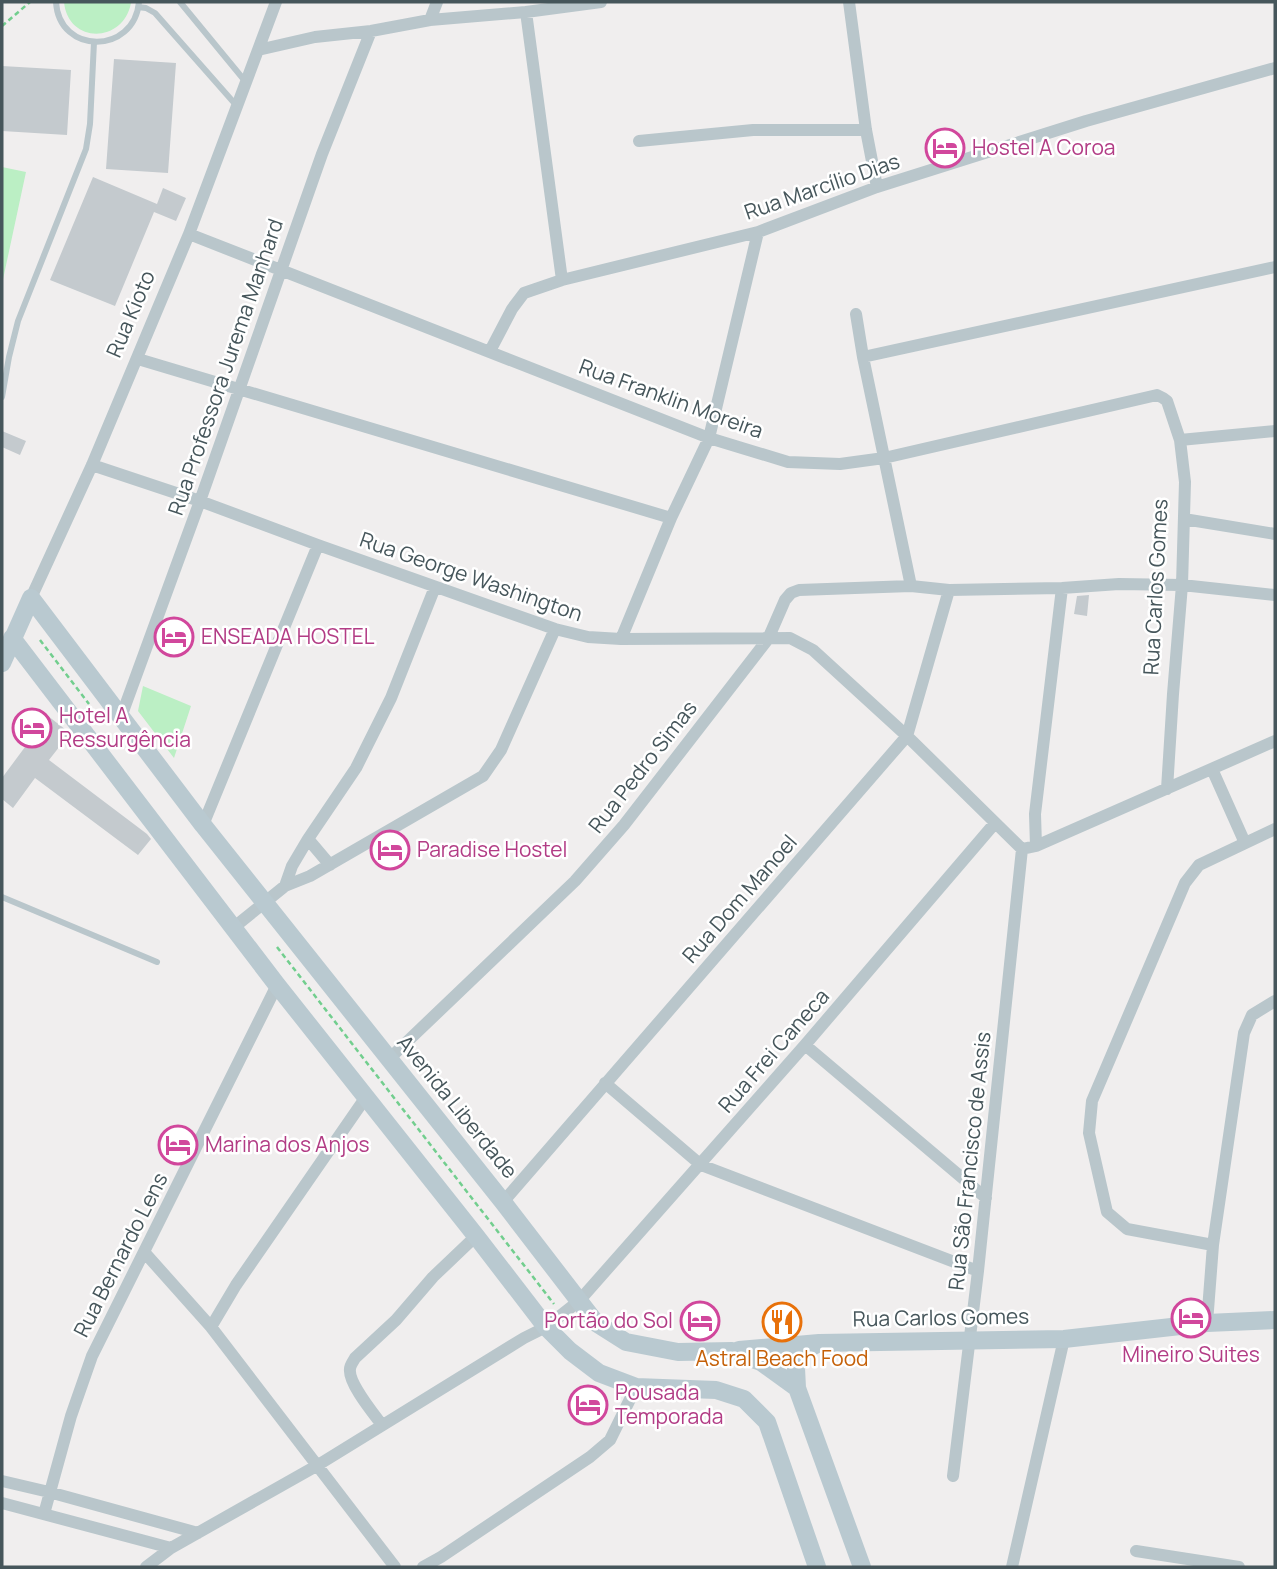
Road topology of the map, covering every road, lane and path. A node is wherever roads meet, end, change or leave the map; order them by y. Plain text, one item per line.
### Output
1 (30, 2) edge
2 (56, 2) edge
3 (180, 2) edge
4 (276, 2) edge
5 (437, 2) edge
6 (601, 2) edge
7 (849, 2) edge
8 (139, 4) edge
9 (526, 12) junction
10 (430, 20) junction
11 (2, 26) edge
12 (371, 31) junction
13 (94, 42) junction
14 (258, 50) junction
15 (1275, 68) edge
16 (246, 82) junction
17 (237, 107) junction
18 (866, 130) junction
19 (639, 141) dead end
20 (877, 187) junction
21 (758, 232) junction
22 (190, 234) junction
23 (1275, 267) edge
24 (281, 269) junction
25 (562, 280) junction
26 (856, 314) dead end
27 (490, 351) junction
28 (863, 357) junction
29 (138, 359) junction
30 (239, 390) junction
31 (1157, 395) joint
32 (2, 397) edge
33 (1275, 431) edge
34 (709, 438) junction
35 (1180, 440) junction
36 (884, 458) junction
37 (92, 465) junction
38 (200, 501) junction
39 (671, 518) junction
40 (1184, 519) junction
41 (1275, 534) edge
42 (318, 545) junction
43 (1182, 585) junction
44 (911, 586) junction
45 (435, 587) junction
46 (1062, 588) junction
47 (949, 590) junction
48 (1275, 595) edge
49 (31, 598) junction
50 (555, 629) junction
51 (12, 638) junction
52 (621, 639) junction
53 (768, 639) junction
54 (2, 663) edge
55 (121, 717) junction
56 (907, 736) junction
57 (1275, 741) edge
58 (1212, 769) junction
59 (1167, 789) junction
60 (995, 823) junction
61 (203, 825) junction
62 (1275, 829) edge
63 (308, 839) junction
64 (1245, 843) junction
65 (1036, 846) junction
66 (1022, 849) junction
67 (330, 865) junction
68 (285, 886) junction
69 (2, 897) edge
70 (264, 901) junction
71 (233, 928) junction
72 (157, 962) dead end
73 (277, 985) junction
74 (1275, 1001) edge
75 (805, 1045) junction
76 (388, 1059) junction
77 (606, 1083) junction
78 (366, 1097) junction
79 (701, 1165) junction
80 (986, 1198) junction
81 (503, 1202) junction
82 (477, 1236) junction
83 (1213, 1245) junction
84 (145, 1253) junction
85 (978, 1271) junction
86 (579, 1301) junction
87 (1275, 1320) edge
88 (1207, 1323) junction
89 (211, 1327) junction
90 (546, 1327) junction
91 (1064, 1339) junction
92 (970, 1340) junction
93 (819, 1343) junction
94 (732, 1351) junction
95 (636, 1387) junction
96 (797, 1388) junction
97 (382, 1425) junction
98 (318, 1465) junction
99 (953, 1476) dead end
100 (2, 1482) edge
101 (49, 1492) junction
102 (2, 1503) edge
103 (44, 1514) junction
104 (198, 1533) junction
105 (171, 1548) junction
106 (1136, 1551) dead end
107 (392, 1566) edge
108 (146, 1567) edge
109 (423, 1567) edge
110 (817, 1567) edge
111 (862, 1567) edge
112 (1012, 1567) edge
113 (1239, 1567) edge

1 - 11 path
2 - 13 lane
3 - 16 lane
4 - 14 street, Rua Kioto
5 - 10 street
6 - 9 street
7 - 18 street
8 - 13 lane
8 - 17 lane
9 - 10 street
9 - 25 street
10 - 12 street
12 - 14 street
12 - 24 street, Rua Professora Jurema Manhard
13 - 32 lane
14 - 16 street, Rua Kioto
15 - 20 street, Rua Marcílio Dias
16 - 17 street, Rua Kioto
17 - 22 street, Rua Kioto
18 - 19 street
18 - 20 street
20 - 21 street, Rua Marcílio Dias
21 - 25 street, Rua Marcílio Dias
21 - 34 street
22 - 24 street, Rua Franklin Moreira
22 - 29 street, Rua Kioto
23 - 28 street
24 - 27 street, Rua Franklin Moreira
24 - 30 street, Rua Professora Jurema Manhard
25 - 27 street, Rua Marcílio Dias
26 - 28 street
27 - 34 street, Rua Franklin Moreira
28 - 36 street
29 - 30 street
29 - 37 street, Rua Kioto
30 - 38 street, Rua Professora Jurema Manhard
30 - 39 street
31 - 35 street, Rua Carlos Gomes
31 - 36 street, Rua Franklin Moreira
33 - 35 street
34 - 36 street, Rua Franklin Moreira
34 - 39 street
35 - 40 street, Rua Carlos Gomes
36 - 44 street
37 - 38 street, Rua George Washington
37 - 49 street, Rua Kioto
38 - 42 street, Rua George Washington
38 - 55 street, Rua Professora Jurema Manhard
39 - 52 street
40 - 41 street
40 - 43 street, Rua Carlos Gomes
42 - 45 street, Rua George Washington
42 - 61 street
43 - 46 street, Rua Pedro Simas
43 - 48 street, Rua Pedro Simas
43 - 59 street, Rua Carlos Gomes
44 - 47 street, Rua Pedro Simas
44 - 53 street, Rua Pedro Simas
45 - 50 street, Rua George Washington
45 - 63 street
46 - 47 street, Rua Pedro Simas
46 - 65 street
47 - 56 street, Rua Dom Manoel
49 - 51 main road, Rua Kioto
49 - 55 main road, Avenida Liberdade
50 - 52 street, Rua George Washington
50 - 67 street
51 - 54 main road, Rua Kioto
51 - 71 main road
52 - 53 street, Rua George Washington
53 - 56 street, Rua George Washington
53 - 76 street, Rua Pedro Simas
55 - 61 main road, Avenida Liberdade
56 - 60 street, Rua George Washington
56 - 77 street, Rua Dom Manoel
57 - 58 street
58 - 59 street
58 - 64 street
59 - 65 street
60 - 66 street, Rua George Washington
60 - 75 street, Rua Frei Caneca
61 - 70 main road, Avenida Liberdade
62 - 64 street
63 - 67 street
63 - 68 street
64 - 83 street
65 - 66 street
66 - 80 street, Rua São Francisco de Assis
67 - 68 street
68 - 70 street
69 - 72 lane
70 - 71 street
70 - 76 main road, Avenida Liberdade
71 - 73 main road
73 - 78 main road
73 - 84 street, Rua Bernardo Lens
74 - 83 street
75 - 79 street, Rua Frei Caneca
75 - 80 street
76 - 81 main road, Avenida Liberdade
77 - 79 street
77 - 81 street, Rua Dom Manoel
78 - 82 main road
78 - 89 street
79 - 85 street
79 - 86 street, Rua Frei Caneca
80 - 85 street, Rua São Francisco de Assis
81 - 86 main road, Avenida Liberdade
82 - 90 main road
82 - 97 street
83 - 88 street
84 - 89 street
84 - 101 street, Rua Bernardo Lens
85 - 92 street, Rua São Francisco de Assis
86 - 90 street, Rua Frei Caneca
86 - 94 main road, Avenida Liberdade
87 - 88 main road, Rua Carlos Gomes
88 - 91 main road, Rua Carlos Gomes
89 - 98 street
90 - 95 main road
90 - 97 street, Rua Frei Caneca
91 - 92 main road, Rua Carlos Gomes
91 - 112 street
92 - 93 main road, Rua Carlos Gomes
92 - 99 street, Rua São Francisco de Assis
93 - 94 main road, Rua Carlos Gomes
93 - 96 main road
94 - 96 main road, Avenida Liberdade
95 - 109 street
95 - 110 main road
96 - 111 main road
97 - 98 street, Rua Frei Caneca
98 - 104 street, Rua Frei Caneca
98 - 107 street
100 - 101 street
101 - 103 street, Rua Bernardo Lens
101 - 104 street
102 - 103 street
103 - 105 street
104 - 105 street, Rua Frei Caneca
105 - 108 street, Rua Frei Caneca
106 - 113 street

